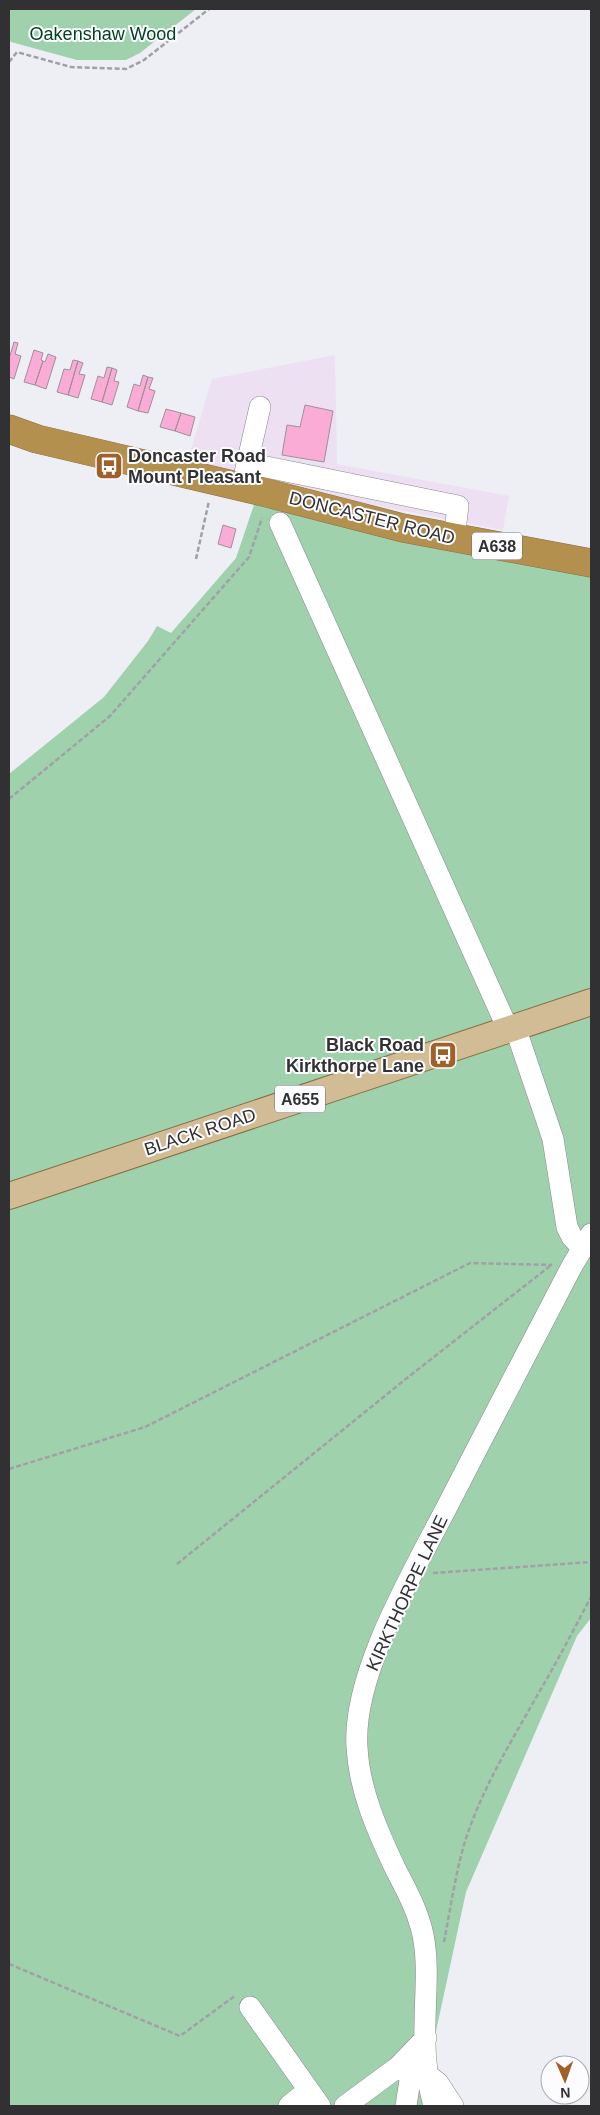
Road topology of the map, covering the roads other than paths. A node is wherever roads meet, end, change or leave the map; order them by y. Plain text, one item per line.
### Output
1 (260, 407) dead end
2 (9, 429) edge
3 (245, 475) junction
4 (272, 517) road end
5 (591, 563) edge
6 (591, 1002) edge
7 (512, 1028) junction
8 (9, 1196) edge
9 (582, 1250) edge
10 (243, 2001) road end
11 (426, 2038) junction
12 (405, 2061) junction
13 (429, 2076) junction
14 (320, 2106) edge
15 (345, 2106) edge
16 (406, 2106) edge
17 (434, 2106) edge
18 (453, 2106) edge

1 - 3 street
2 - 3 highway, DONCASTER ROAD / A638
3 - 5 highway, DONCASTER ROAD / A638
4 - 7 street
6 - 7 main road, BLACK ROAD / A655
7 - 8 main road, BLACK ROAD / A655
7 - 9 street
9 - 11 street, KIRKTHORPE LANE
10 - 14 street
11 - 12 street
11 - 13 street, KIRKTHORPE LANE
12 - 15 street
12 - 16 street
13 - 17 street, KIRKTHORPE LANE
13 - 18 street

